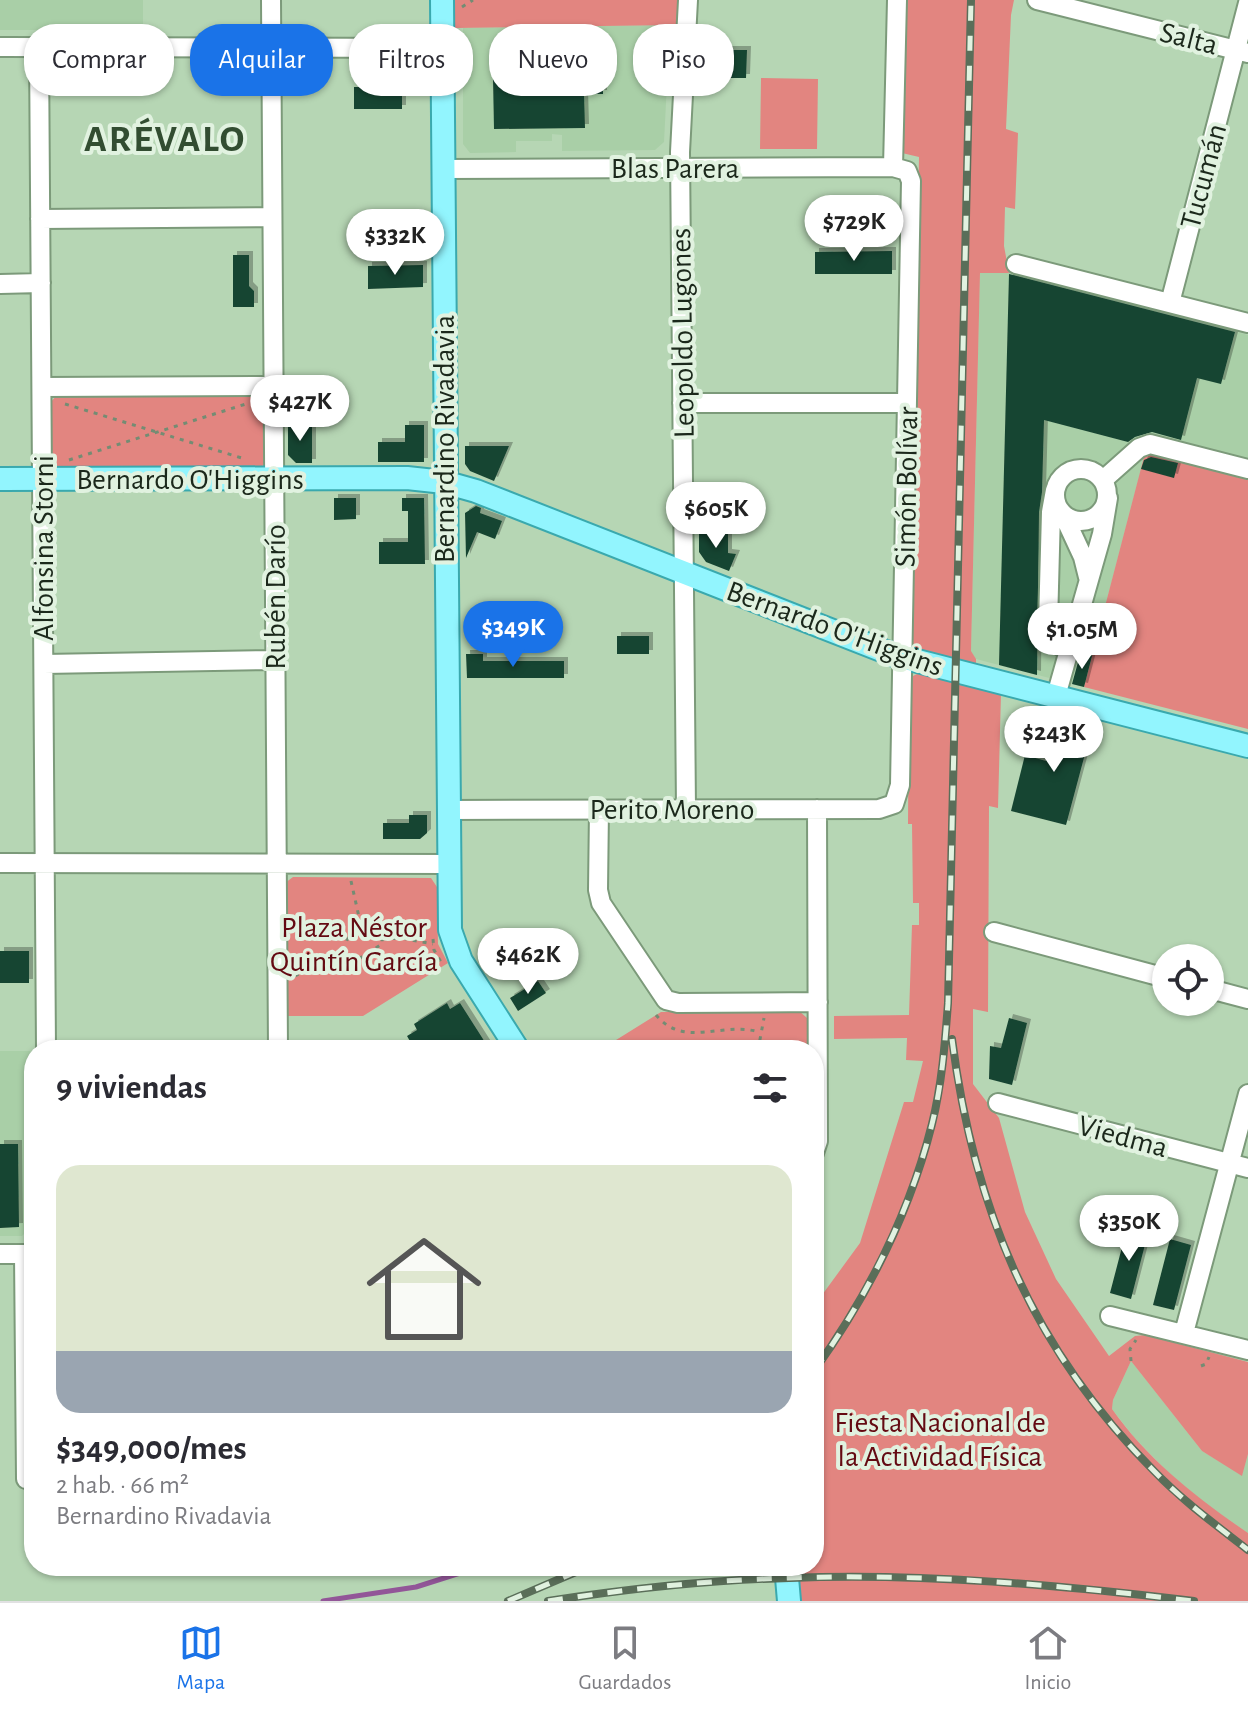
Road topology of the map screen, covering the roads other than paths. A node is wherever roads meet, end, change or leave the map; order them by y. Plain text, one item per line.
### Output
1 (271, 0) edge
2 (688, 0) edge
3 (897, 0) edge
4 (1037, 0) edge
5 (1248, 3) edge
6 (271, 24) edge
7 (0, 47) edge
8 (24, 47) edge
9 (1242, 52) edge
10 (39, 96) edge
11 (271, 96) edge
12 (442, 96) edge
13 (680, 168) junction
14 (443, 169) junction
15 (900, 169) junction
16 (272, 217) junction
17 (40, 219) junction
18 (1016, 264) dead end
19 (41, 283) junction
20 (0, 284) edge
21 (1170, 303) junction
22 (1248, 323) edge
23 (273, 386) junction
24 (42, 387) junction
25 (682, 403) junction
26 (907, 403) junction
27 (1248, 469) edge
28 (0, 479) edge
29 (42, 479) junction
30 (274, 479) junction
31 (444, 482) junction
32 (1106, 489) junction
33 (1055, 490) junction
34 (1063, 514) junction
35 (684, 573) junction
36 (1089, 580) junction
37 (1069, 651) junction
38 (903, 657) junction
39 (275, 660) junction
40 (44, 664) junction
41 (1056, 696) junction
42 (1248, 746) edge
43 (894, 804) joint
44 (599, 809) junction
45 (686, 809) junction
46 (817, 809) junction
47 (448, 810) junction
48 (0, 863) edge
49 (45, 863) junction
50 (277, 863) junction
51 (448, 864) junction
52 (994, 932) dead end
53 (1152, 974) edge
54 (1224, 993) edge
55 (1248, 999) edge
56 (818, 1002) junction
57 (46, 1040) edge
58 (278, 1040) edge
59 (512, 1040) edge
60 (818, 1040) edge
61 (1248, 1094) edge
62 (998, 1103) dead end
63 (1229, 1163) junction
64 (1248, 1168) edge
65 (0, 1254) edge
66 (24, 1254) edge
67 (1110, 1316) dead end
68 (1184, 1333) junction
69 (1248, 1350) edge
70 (787, 1576) edge
71 (789, 1601) edge

1 - 6 street, Rubén Darío
2 - 13 street, Leopoldo Lugones
3 - 15 street, Simón Bolívar
4 - 9 street, Salta
5 - 9 street, Tucumán
7 - 8 street
9 - 21 street, Tucumán
10 - 17 street, Alfonsina Storni
11 - 16 street, Rubén Darío
12 - 14 main road, Bernardino Rivadavia
13 - 14 street, Blas Parera
13 - 15 street, Blas Parera
13 - 25 street, Leopoldo Lugones
14 - 31 main road, Bernardino Rivadavia
15 - 26 street, Simón Bolívar
16 - 17 street
16 - 23 street, Rubén Darío
17 - 19 street, Alfonsina Storni
18 - 21 street
19 - 20 street
19 - 24 street, Alfonsina Storni
21 - 22 street
23 - 24 street
23 - 30 street, Rubén Darío
24 - 29 street, Alfonsina Storni
25 - 26 street
25 - 35 street, Leopoldo Lugones
26 - 38 street, Simón Bolívar
27 - 32 street
28 - 29 main road, Bernardo O'Higgins
29 - 30 main road, Bernardo O'Higgins
29 - 40 street, Alfonsina Storni
30 - 31 main road, Bernardo O'Higgins
30 - 39 street, Rubén Darío
31 - 35 main road, Bernardo O'Higgins
31 - 47 main road, Bernardino Rivadavia
32 - 33 street
32 - 34 street
32 - 36 street
33 - 34 street
33 - 37 street
34 - 36 street
35 - 38 main road, Bernardo O'Higgins
35 - 45 street, Leopoldo Lugones
36 - 37 street
37 - 41 street
38 - 41 main road, Bernardo O'Higgins
38 - 43 street, Simón Bolívar
39 - 40 street
39 - 50 street, Rubén Darío
40 - 49 street, Alfonsina Storni
41 - 42 main road, Bernardo O'Higgins
43 - 46 street, Perito Moreno
44 - 45 street, Perito Moreno
44 - 47 street, Perito Moreno
44 - 56 street
45 - 46 street, Perito Moreno
46 - 56 street
47 - 51 main road, Bernardino Rivadavia
48 - 49 street
49 - 50 street
49 - 57 street, Alfonsina Storni
50 - 51 street
50 - 58 street, Rubén Darío
51 - 59 main road, Bernardino Rivadavia
52 - 53 street
54 - 55 street
56 - 60 street
61 - 63 street
62 - 63 street, Viedma
63 - 64 street, Viedma
63 - 68 street
65 - 66 street
67 - 68 street
68 - 69 street
70 - 71 main road

